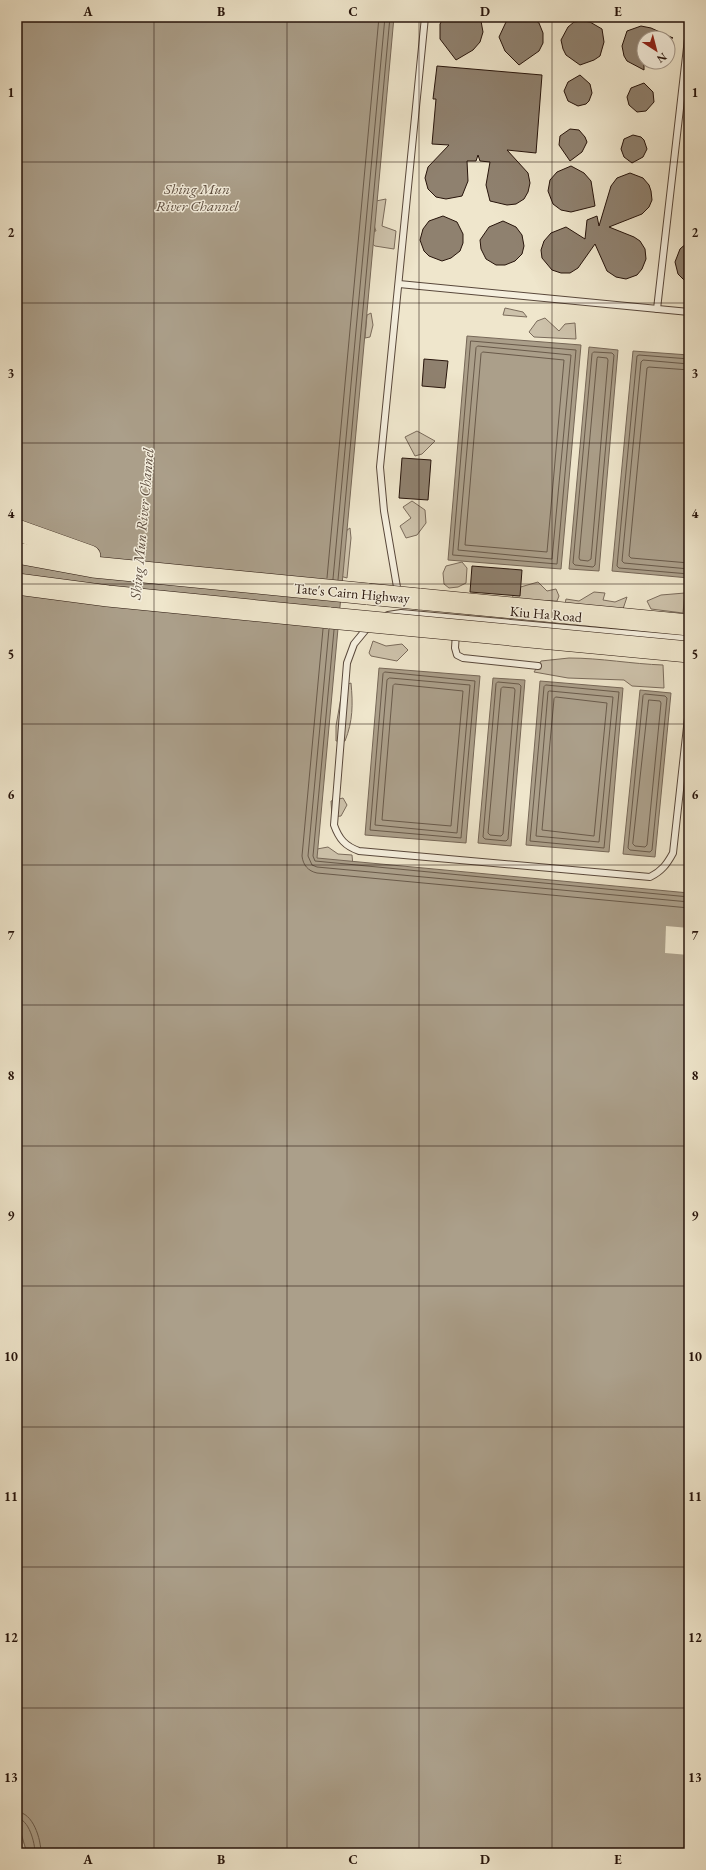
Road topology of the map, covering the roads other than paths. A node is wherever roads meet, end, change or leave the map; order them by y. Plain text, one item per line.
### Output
1 (425, 17) edge
2 (689, 30) edge
3 (398, 284) junction
4 (657, 309) junction
5 (689, 312) edge
6 (17, 530) edge
7 (17, 553) edge
8 (128, 570) junction
9 (17, 584) edge
10 (96, 595) junction
11 (17, 596) edge
12 (401, 612) junction
13 (457, 618) junction
14 (689, 625) edge
15 (689, 639) edge
16 (689, 652) edge
17 (538, 666) dead end
18 (689, 709) edge

1 - 3 lane
2 - 4 lane
3 - 4 lane
3 - 12 lane
4 - 5 lane
6 - 8 highway
7 - 8 highway, Tate's Cairn Highway
8 - 14 highway, Tate's Cairn Highway, bridge
9 - 10 highway, Tate's Cairn Highway
10 - 11 highway
10 - 16 highway, Tate's Cairn Highway, bridge
12 - 13 lane, Kiu Ha Road
12 - 18 lane
13 - 15 lane, Kiu Ha Road
13 - 17 lane

